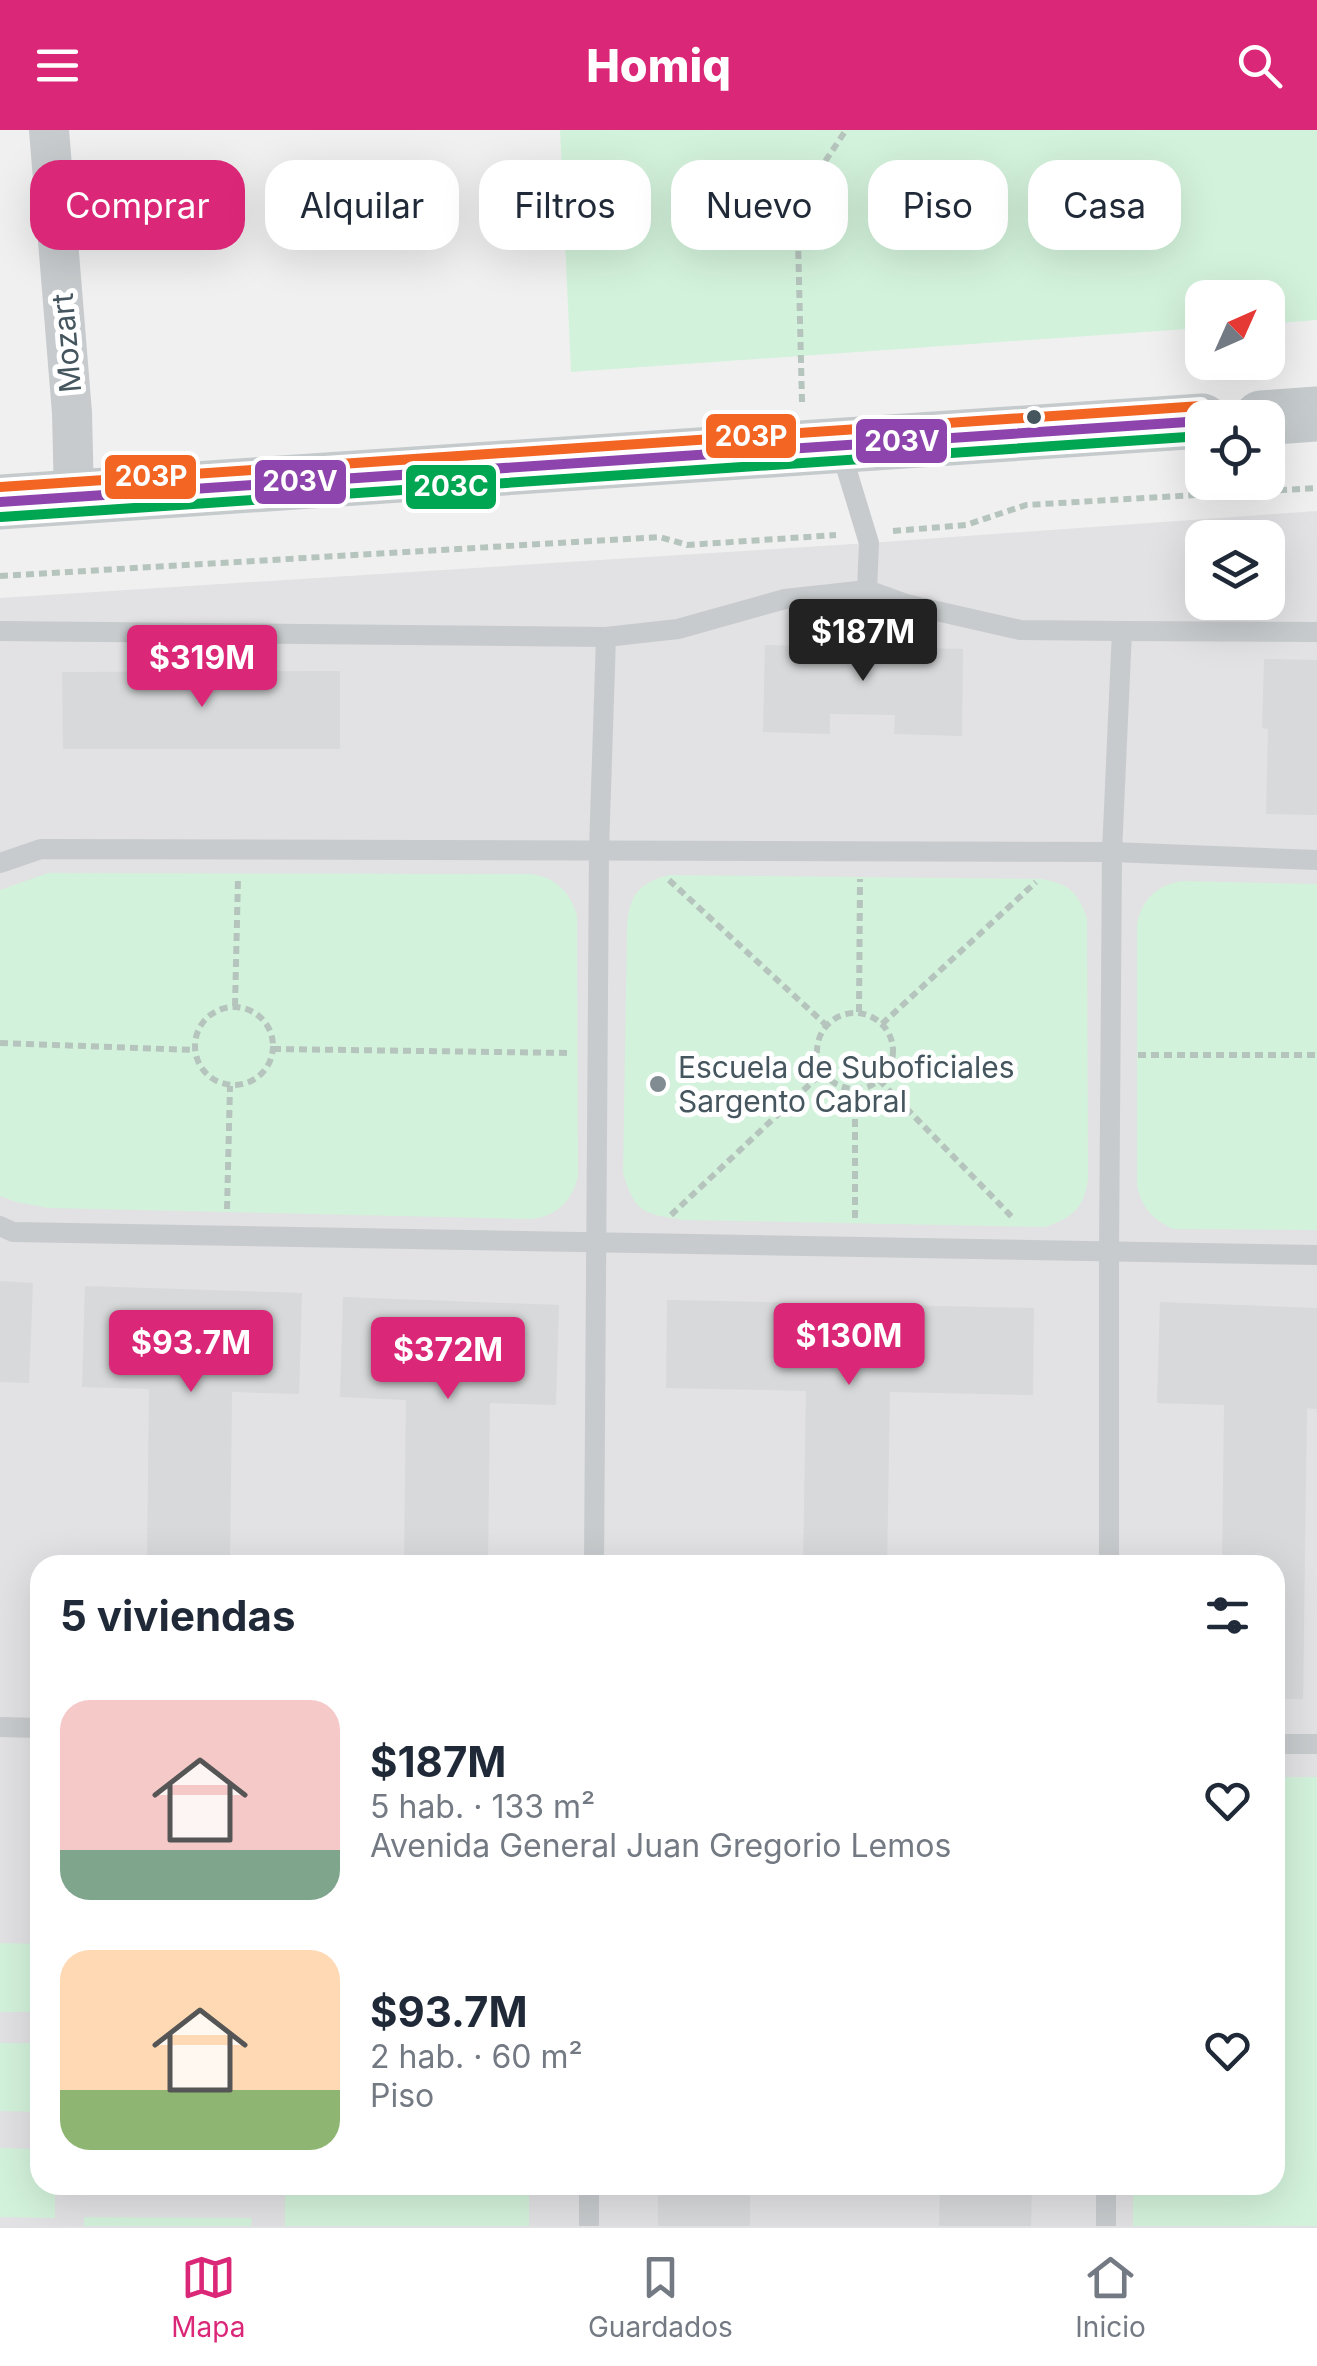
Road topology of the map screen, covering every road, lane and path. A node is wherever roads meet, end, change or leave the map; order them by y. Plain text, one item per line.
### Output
1 (49, 130) edge
2 (832, 130) edge
3 (846, 130) edge
4 (837, 141) junction
5 (1317, 414) edge
6 (1285, 416) edge
7 (1185, 423) edge
8 (822, 447) junction
9 (1317, 488) edge
10 (74, 497) junction
11 (0, 502) edge
12 (866, 533) junction
13 (0, 576) edge
14 (867, 590) junction
15 (1122, 631) junction
16 (0, 632) edge
17 (1317, 632) edge
18 (606, 637) junction
19 (239, 850) junction
20 (599, 850) junction
21 (637, 850) junction
22 (860, 851) junction
23 (1070, 852) junction
24 (1112, 852) junction
25 (1317, 860) edge
26 (0, 863) edge
27 (235, 1006) junction
28 (859, 1012) junction
29 (882, 1024) junction
30 (826, 1025) junction
31 (0, 1043) edge
32 (273, 1048) junction
33 (194, 1050) junction
34 (597, 1053) junction
35 (1110, 1055) junction
36 (1317, 1055) edge
37 (823, 1072) junction
38 (879, 1080) junction
39 (230, 1086) junction
40 (856, 1090) junction
41 (4, 1230) edge
42 (226, 1236) junction
43 (596, 1242) junction
44 (641, 1243) junction
45 (856, 1247) junction
46 (1044, 1250) junction
47 (1108, 1251) junction
48 (1317, 1255) edge
49 (594, 1555) edge
50 (1109, 1555) edge
51 (0, 1728) edge
52 (30, 1728) edge
53 (1285, 1744) edge
54 (1317, 1744) edge
55 (590, 2195) edge
56 (1106, 2195) edge
57 (589, 2226) edge
58 (1106, 2226) edge

1 - 10 street, Mozart
2 - 4 path
3 - 4 path
4 - 8 path
5 - 6 main road
7 - 8 main road
8 - 10 main road
8 - 12 lane
9 - 12 path
10 - 11 main road
12 - 13 path
12 - 14 lane
14 - 15 lane
14 - 18 lane
15 - 17 lane
15 - 24 lane
16 - 18 lane
18 - 20 lane
19 - 20 lane
19 - 26 lane
19 - 27 path
20 - 21 lane
20 - 34 lane
21 - 22 lane
21 - 30 path
22 - 23 lane
22 - 28 path
23 - 24 lane
23 - 29 path
24 - 25 lane
24 - 35 lane
27 - 32 path
27 - 33 path
28 - 29 path
28 - 30 path
29 - 38 path
30 - 37 path
31 - 33 path
32 - 34 path
32 - 39 path
33 - 39 path
34 - 43 lane
35 - 36 path
35 - 47 lane
37 - 40 path
37 - 44 path
38 - 40 path
38 - 46 path
39 - 42 path
40 - 45 path
41 - 42 lane
42 - 43 lane
43 - 44 lane
43 - 49 lane
44 - 45 lane
45 - 46 lane
46 - 47 lane
47 - 48 lane
47 - 50 lane
51 - 52 lane
53 - 54 lane
55 - 57 lane
56 - 58 lane

